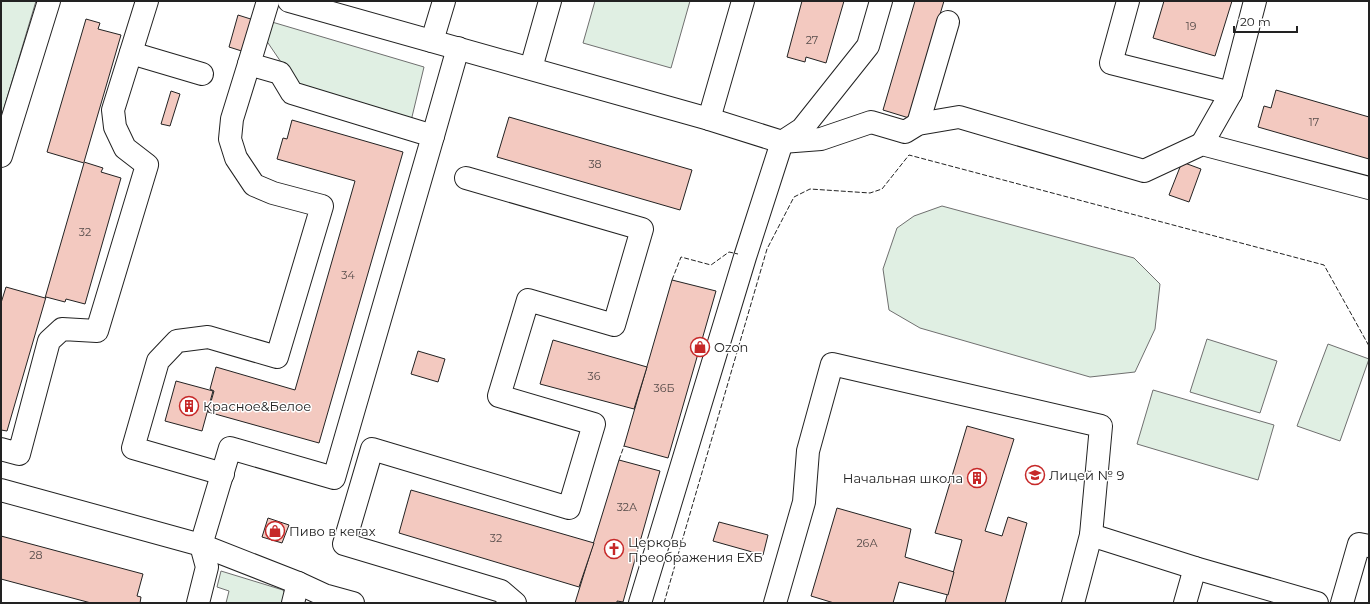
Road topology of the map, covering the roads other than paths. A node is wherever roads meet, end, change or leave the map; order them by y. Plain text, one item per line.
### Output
1 (49, 1) edge
2 (147, 1) edge
3 (268, 1) edge
4 (289, 1) edge
5 (444, 1) edge
6 (550, 1) edge
7 (743, 1) edge
8 (881, 1) edge
9 (1128, 1) edge
10 (1255, 1) edge
11 (948, 22) dead end
12 (432, 41) junction
13 (458, 48) junction
14 (131, 52) junction
15 (249, 64) junction
16 (531, 68) junction
17 (202, 74) dead end
18 (1231, 93) junction
19 (709, 119) junction
20 (918, 124) junction
21 (433, 136) junction
22 (782, 142) junction
23 (1202, 144) junction
24 (1, 156) edge
25 (466, 178) dead end
26 (1369, 188) edge
27 (1, 449) edge
28 (223, 474) junction
29 (1, 490) edge
30 (1091, 535) junction
31 (201, 545) junction
32 (1369, 546) edge
33 (1195, 568) junction
34 (296, 593) edge
35 (198, 603) edge
36 (353, 603) edge
37 (515, 603) edge
38 (640, 603) edge
39 (775, 603) edge
40 (1073, 603) edge
41 (1185, 603) edge
42 (1316, 603) edge
43 (1342, 603) edge

1 - 24 lane
2 - 14 lane
3 - 15 lane
4 - 12 lane
5 - 12 lane
6 - 16 lane
7 - 19 lane
8 - 22 lane
9 - 18 lane
10 - 18 lane
11 - 20 lane
12 - 13 lane
13 - 16 lane
13 - 21 lane
14 - 17 lane
14 - 27 lane
15 - 21 lane
15 - 28 lane
16 - 19 lane
18 - 23 lane
19 - 22 lane
20 - 22 lane
20 - 23 lane
21 - 28 lane
22 - 38 lane
23 - 26 lane
25 - 37 lane
28 - 31 lane
29 - 31 lane
30 - 33 lane
30 - 39 lane
30 - 40 lane
31 - 34 lane
31 - 35 lane
32 - 43 lane
33 - 41 lane
33 - 42 lane
34 - 36 lane

